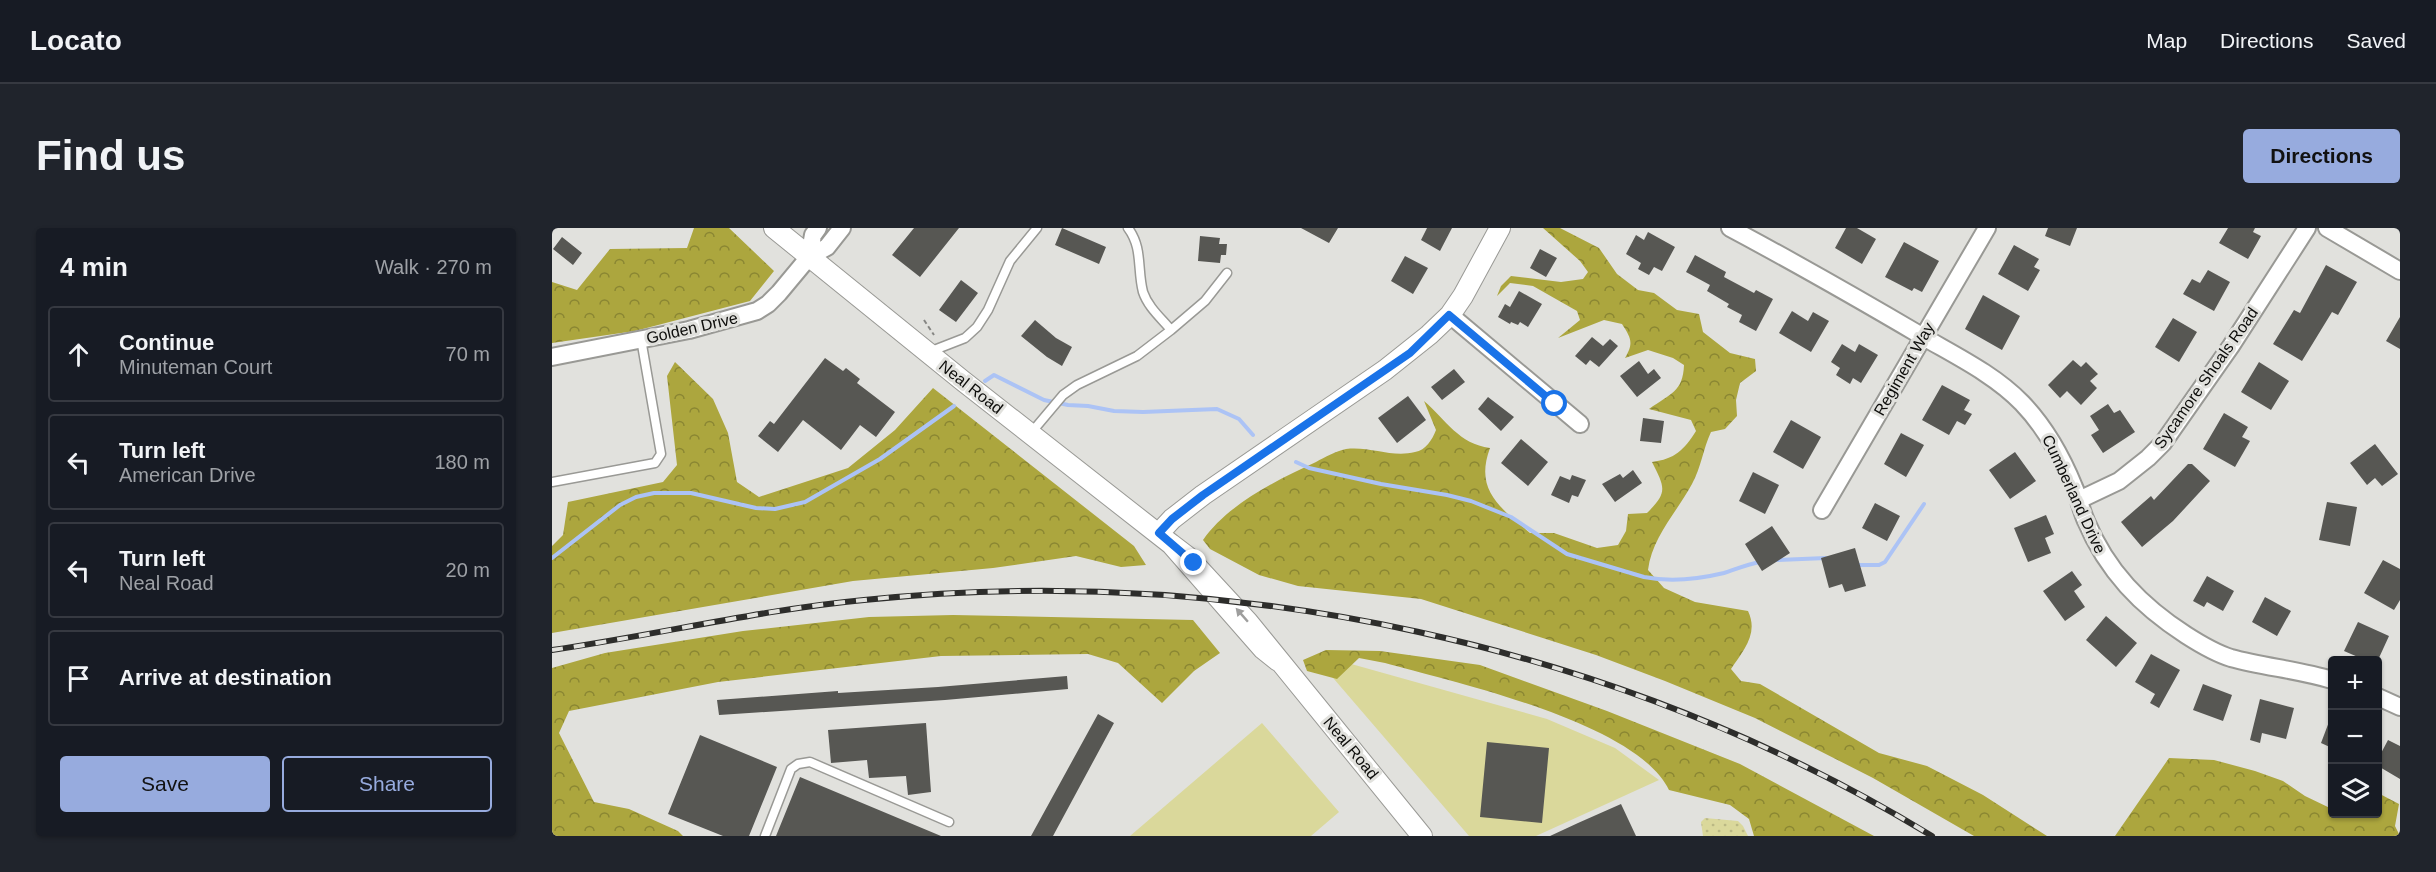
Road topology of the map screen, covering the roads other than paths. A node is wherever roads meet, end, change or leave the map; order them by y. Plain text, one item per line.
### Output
1 (774, 228) edge
2 (818, 228) edge
3 (842, 228) edge
4 (1037, 228) edge
5 (1128, 228) edge
6 (1500, 228) edge
7 (1730, 228) edge
8 (1986, 228) edge
9 (2307, 228) edge
10 (2327, 228) edge
11 (809, 257) junction
12 (2400, 271) edge
13 (1227, 273) dead end
14 (1449, 315) junction
15 (1171, 330) junction
16 (1923, 337) junction
17 (641, 339) junction
18 (928, 352) junction
19 (552, 357) edge
20 (1580, 424) dead end
21 (1031, 433) junction
22 (552, 482) edge
23 (2079, 500) junction
24 (1822, 510) dead end
25 (1165, 538) junction
26 (2328, 679) edge
27 (2382, 698) edge
28 (2398, 700) edge
29 (949, 822) dead end
30 (765, 836) edge
31 (1422, 836) edge

1 - 11 street, Neal Road
2 - 11 street
3 - 11 street
4 - 18 lane
5 - 15 lane
6 - 14 street
7 - 16 street, Cumberland Drive
8 - 16 street, Regiment Way
9 - 23 street, Sycamore Shoals Road
10 - 12 street
11 - 17 street, Golden Drive
11 - 18 street, Neal Road
13 - 15 lane
14 - 20 street
14 - 25 street
15 - 21 lane
16 - 23 street, Cumberland Drive
16 - 24 street, Regiment Way
17 - 19 street, Golden Drive
17 - 22 lane
18 - 21 street, Neal Road
21 - 25 street, Neal Road
23 - 26 street, Cumberland Drive
25 - 31 street, Neal Road
27 - 28 street
29 - 30 lane

